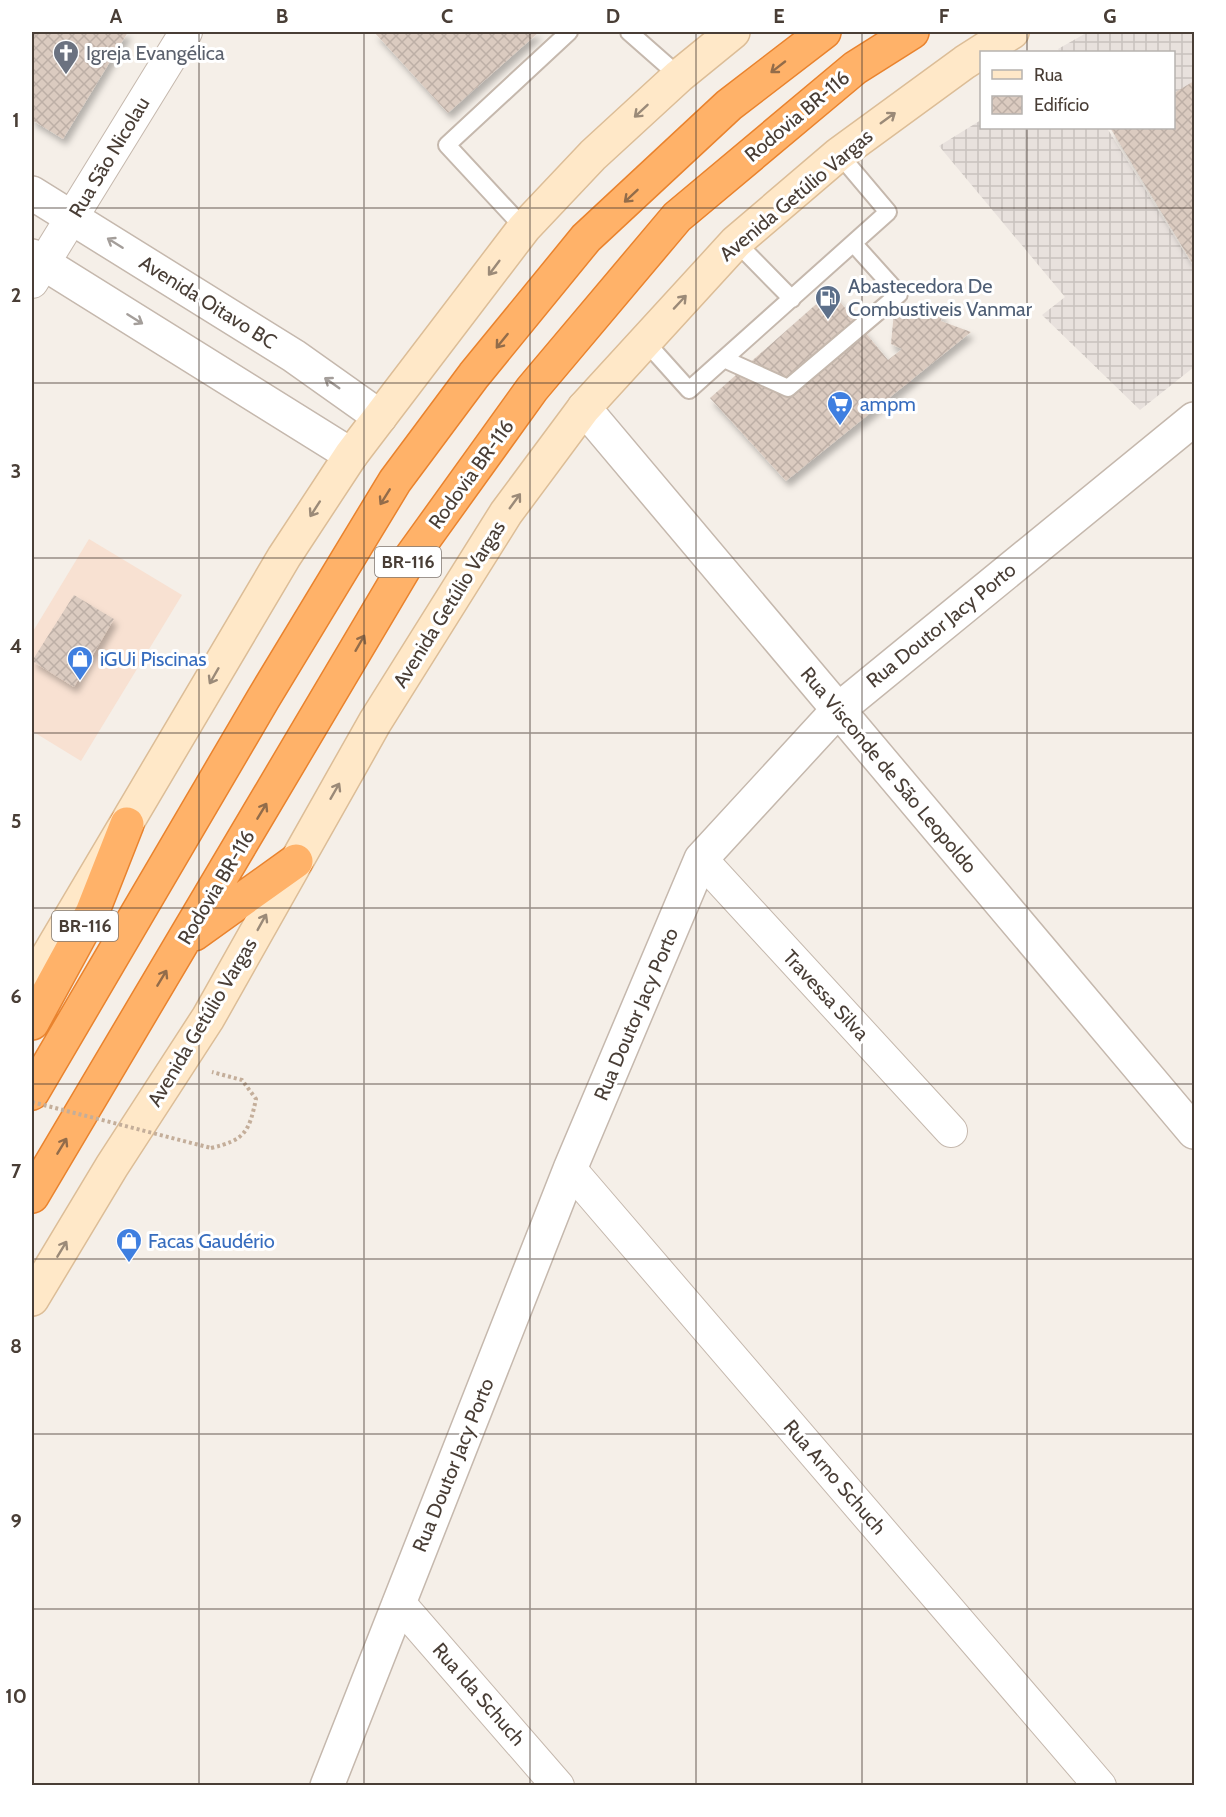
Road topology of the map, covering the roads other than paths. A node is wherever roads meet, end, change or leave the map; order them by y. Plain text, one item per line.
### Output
1 (186, 32) edge
2 (569, 32) edge
3 (629, 32) edge
4 (733, 32) edge
5 (824, 32) edge
6 (912, 32) edge
7 (1012, 32) edge
8 (982, 51) edge
9 (980, 52) edge
10 (679, 76) junction
11 (839, 154) junction
12 (32, 193) edge
13 (73, 216) junction
14 (524, 228) junction
15 (736, 242) junction
16 (854, 244) junction
17 (35, 267) edge
18 (792, 299) junction
19 (644, 340) junction
20 (294, 356) junction
21 (724, 359) junction
22 (263, 399) junction
23 (584, 408) junction
24 (380, 417) junction
25 (1194, 419) edge
26 (351, 455) junction
27 (838, 710) junction
28 (127, 824) junction
29 (702, 860) junction
30 (296, 861) junction
31 (183, 942) junction
32 (32, 983) edge
33 (32, 1023) edge
34 (32, 1094) edge
35 (951, 1131) dead end
36 (1194, 1132) edge
37 (570, 1169) junction
38 (32, 1196) edge
39 (32, 1299) edge
40 (399, 1603) junction
41 (327, 1785) edge
42 (558, 1785) edge
43 (1100, 1785) edge

1 - 13 street, Rua São Nicolau
2 - 14 lane
3 - 10 lane
4 - 10 main road
5 -> 34 highway, BR-116
31 -> 6 highway, Rodovia BR-116 / BR-116
8 -> 7 main road, Avenida Getúlio Vargas
11 -> 9 main road, Avenida Getúlio Vargas
10 -> 14 main road
11 - 15 main road, Avenida Getúlio Vargas
11 - 16 lane
12 - 13 street, Avenida Oitavo BC
13 - 17 street, Rua São Nicolau
20 -> 13 street, Avenida Oitavo BC
14 -> 24 main road
15 - 18 lane
19 -> 15 main road, Avenida Getúlio Vargas
16 - 18 lane
16 - 21 lane
17 -> 22 street
18 - 21 lane
19 - 21 lane
19 - 23 main road, Avenida Getúlio Vargas
20 - 22 street
24 -> 20 street, Avenida Oitavo BC
22 - 26 street
23 - 27 street, Rua Visconde de São Leopoldo
30 -> 23 main road, Avenida Getúlio Vargas
24 - 26 main road
25 - 27 street, Rua Doutor Jacy Porto
26 -> 28 main road
27 - 29 street, Rua Doutor Jacy Porto
27 - 36 street, Rua Visconde de São Leopoldo
28 - 32 main road
28 - 33 highway, BR-116
29 - 35 street, Travessa Silva
29 - 37 street, Rua Doutor Jacy Porto
30 - 31 highway, BR-116
39 -> 30 main road, Avenida Getúlio Vargas
38 -> 31 highway, Rodovia BR-116 / BR-116
37 - 40 street, Rua Doutor Jacy Porto
37 - 43 street, Rua Arno Schuch
40 - 41 street, Rua Doutor Jacy Porto
40 - 42 street, Rua Ida Schuch

